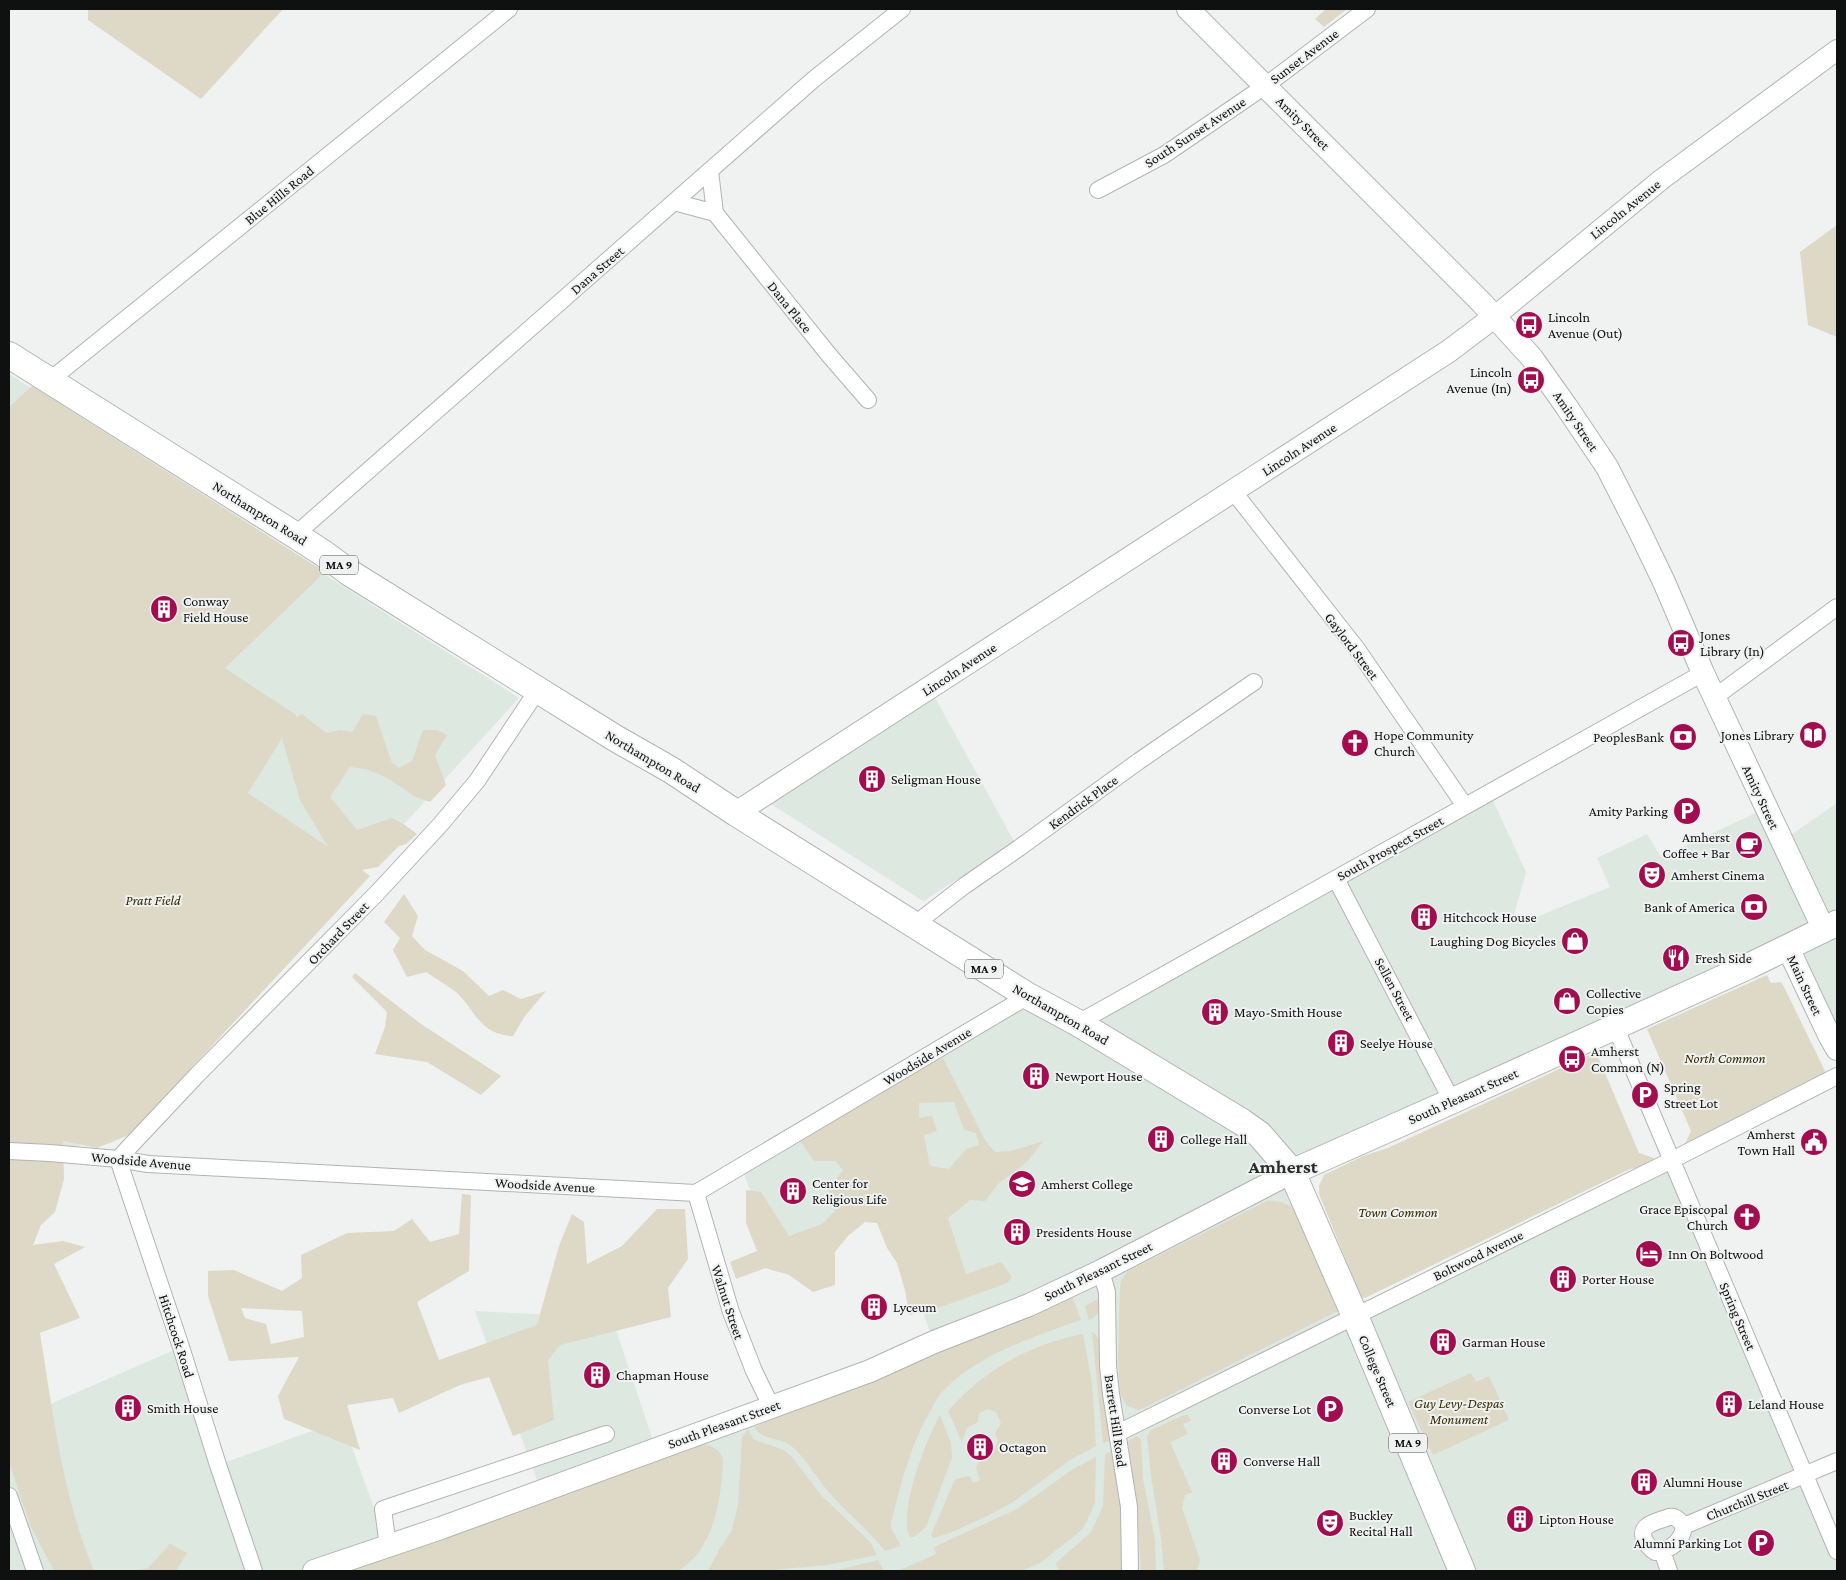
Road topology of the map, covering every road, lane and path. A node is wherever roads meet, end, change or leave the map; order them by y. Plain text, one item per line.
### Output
1 (509, 9) edge
2 (902, 9) edge
3 (1188, 9) edge
4 (1367, 9) edge
5 (1837, 50) edge
6 (1265, 86) junction
7 (710, 171) junction
8 (1098, 190) dead end
9 (674, 202) junction
10 (715, 213) junction
11 (1494, 316) junction
12 (9, 355) edge
13 (49, 381) junction
14 (868, 400) dead end
15 (1233, 491) junction
16 (295, 535) junction
17 (1837, 608) edge
18 (1703, 673) junction
19 (1254, 682) dead end
20 (537, 691) junction
21 (1715, 697) junction
22 (1465, 806) junction
23 (736, 814) junction
24 (1336, 879) junction
25 (914, 925) junction
26 (1830, 927) edge
27 (1788, 948) junction
28 (1028, 996) junction
29 (1078, 1023) junction
30 (1615, 1026) junction
31 (1837, 1049) edge
32 (1837, 1076) edge
33 (1452, 1101) junction
34 (12, 1151) edge
35 (118, 1159) junction
36 (1672, 1160) junction
37 (1292, 1172) junction
38 (696, 1193) junction
39 (1101, 1271) junction
40 (1355, 1316) junction
41 (771, 1406) junction
42 (1118, 1433) junction
43 (606, 1434) dead end
44 (1837, 1461) edge
45 (1805, 1475) junction
46 (9, 1496) edge
47 (1684, 1526) junction
48 (388, 1546) junction
49 (1662, 1551) junction
50 (1837, 1551) edge
51 (35, 1571) edge
52 (254, 1571) edge
53 (314, 1571) edge
54 (1130, 1571) edge
55 (1462, 1571) edge
56 (1669, 1571) edge

1 - 13 street, Blue Hills Road
2 - 7 street, Dana Street
3 - 6 main road, Amity Street
4 - 6 street, Sunset Avenue
5 - 11 street, Lincoln Avenue
6 - 8 street, South Sunset Avenue
6 - 11 main road, Amity Street
7 - 9 street, Dana Street
7 - 10 street
9 - 10 street
9 - 16 street, Dana Street
10 - 14 street, Dana Place
11 - 15 main road, Lincoln Avenue
11 - 18 main road, Amity Street
12 - 13 highway, Northampton Road / MA 9
13 - 16 highway, Northampton Road / MA 9
15 - 22 street, Gaylord Street
15 - 23 main road, Lincoln Avenue
16 - 20 highway, Northampton Road / MA 9
17 - 21 street
18 - 21 main road, Amity Street
18 - 22 street, South Prospect Street
19 - 25 street, Kendrick Place
20 - 23 highway, Northampton Road / MA 9
20 - 35 street, Orchard Street
21 - 26 main road, Amity Street
22 - 24 street, South Prospect Street
23 - 25 highway, Northampton Road / MA 9
24 - 29 street, South Prospect Street
24 - 33 street, Sellen Street
25 - 28 highway, Northampton Road / MA 9
26 - 27 main road, South Pleasant Street
27 - 30 main road, South Pleasant Street
27 - 31 main road, Main Street
28 - 29 highway, Northampton Road / MA 9
28 - 38 street, Woodside Avenue
29 - 37 highway, Northampton Road / MA 9
30 - 33 main road, South Pleasant Street
30 - 36 street, Spring Street
32 - 36 street, Boltwood Avenue
33 - 37 main road, South Pleasant Street
34 - 35 street, Woodside Avenue
35 - 38 street, Woodside Avenue
35 - 52 street, Hitchcock Road
36 - 40 street, Boltwood Avenue
36 - 45 street, Spring Street
37 - 39 main road, South Pleasant Street
37 - 40 highway, College Street / MA 9
38 - 41 street, Walnut Street
39 - 41 main road, South Pleasant Street
39 - 42 street, Barrett Hill Road
40 - 42 street, Boltwood Avenue
40 - 55 highway, College Street / MA 9
41 - 48 main road, South Pleasant Street
42 - 54 street, Barrett Hill Road
43 - 48 street
44 - 45 street, Churchill Street
45 - 47 street, Churchill Street
45 - 50 street, Spring Street
46 - 51 street
47 - 49 street
47 - 49 street
48 - 53 main road, South Pleasant Street
49 - 56 street

